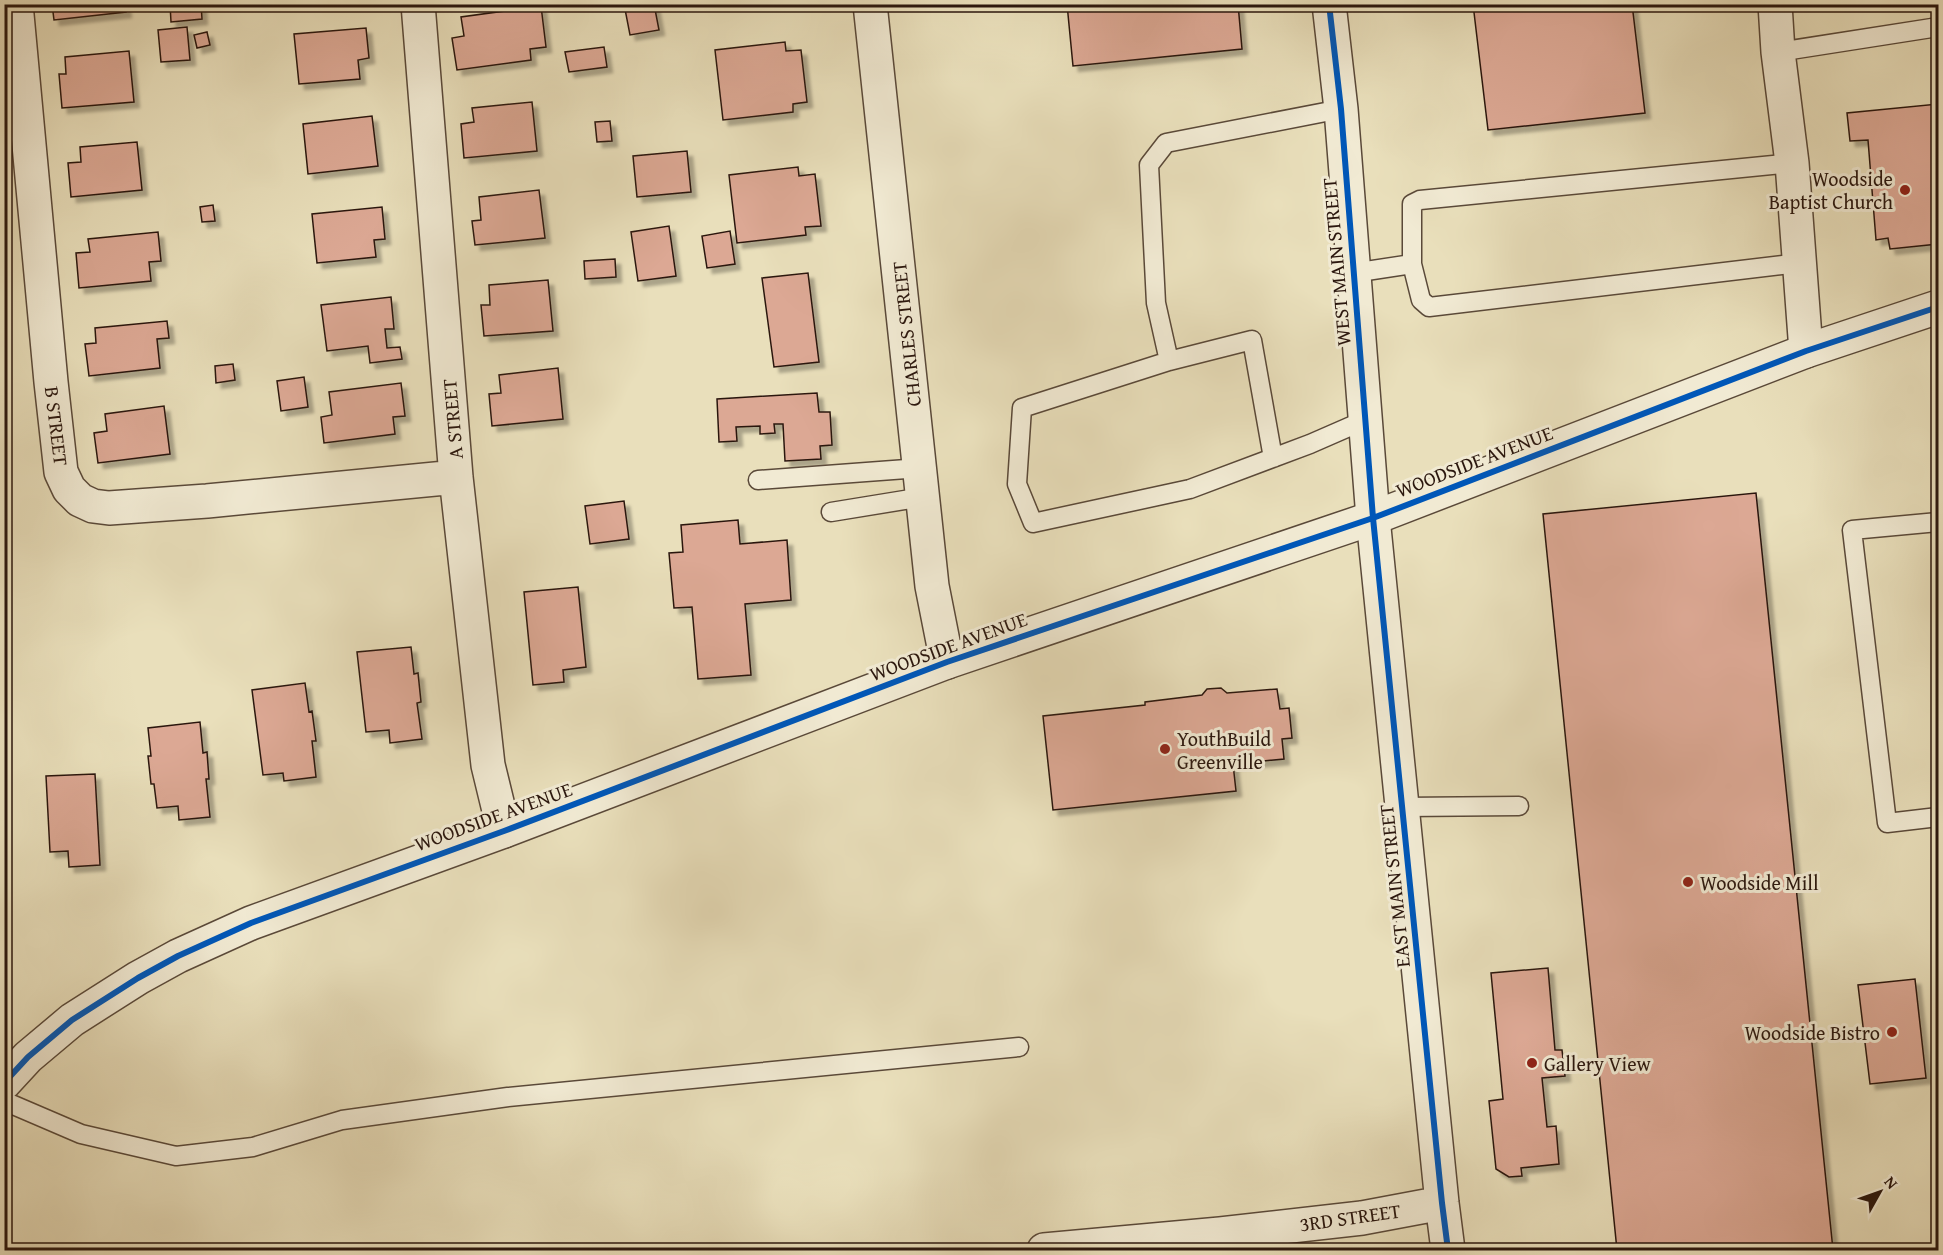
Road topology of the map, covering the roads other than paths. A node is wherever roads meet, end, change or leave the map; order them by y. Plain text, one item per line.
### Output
1 (16, 4) edge
2 (417, 4) edge
3 (870, 4) edge
4 (1329, 4) edge
5 (1775, 4) edge
6 (1938, 27) edge
7 (1778, 52) junction
8 (1341, 110) junction
9 (1791, 163) junction
10 (1799, 263) junction
11 (1412, 264) junction
12 (1353, 273) junction
13 (1938, 307) edge
14 (1806, 351) junction
15 (1169, 361) junction
16 (1365, 420) junction
17 (1273, 458) junction
18 (456, 477) junction
19 (758, 480) dead end
20 (922, 482) junction
21 (831, 512) dead end
22 (1373, 518) junction
23 (1938, 522) edge
24 (947, 662) junction
25 (1519, 806) dead end
26 (1402, 807) junction
27 (1938, 817) edge
28 (504, 831) junction
29 (1019, 1047) dead end
30 (4, 1083) edge
31 (4, 1101) edge
32 (1442, 1203) junction
33 (1044, 1251) edge
34 (1448, 1251) edge

1 - 18 street, B STREET
2 - 18 street, A STREET
3 - 20 street, CHARLES STREET
4 - 8 street, WEST MAIN STREET
5 - 7 street
6 - 7 lane
7 - 9 street
8 - 12 street, WEST MAIN STREET
8 - 15 lane
9 - 10 street
9 - 11 lane
10 - 11 lane
10 - 14 street
11 - 12 lane
12 - 16 street, WEST MAIN STREET
13 - 14 street, WOODSIDE AVENUE
14 - 22 street, WOODSIDE AVENUE
15 - 17 lane
15 - 17 lane
16 - 17 lane
16 - 22 street, WEST MAIN STREET
18 - 28 street, A STREET
19 - 20 lane
20 - 21 lane
20 - 24 street, CHARLES STREET
22 - 24 street, WOODSIDE AVENUE
22 - 26 street, EAST MAIN STREET
23 - 27 lane
24 - 28 street, WOODSIDE AVENUE
25 - 26 lane
26 - 32 street, EAST MAIN STREET
28 - 30 street, WOODSIDE AVENUE
29 - 31 lane
32 - 33 street, 3RD STREET
32 - 34 street, EAST MAIN STREET

